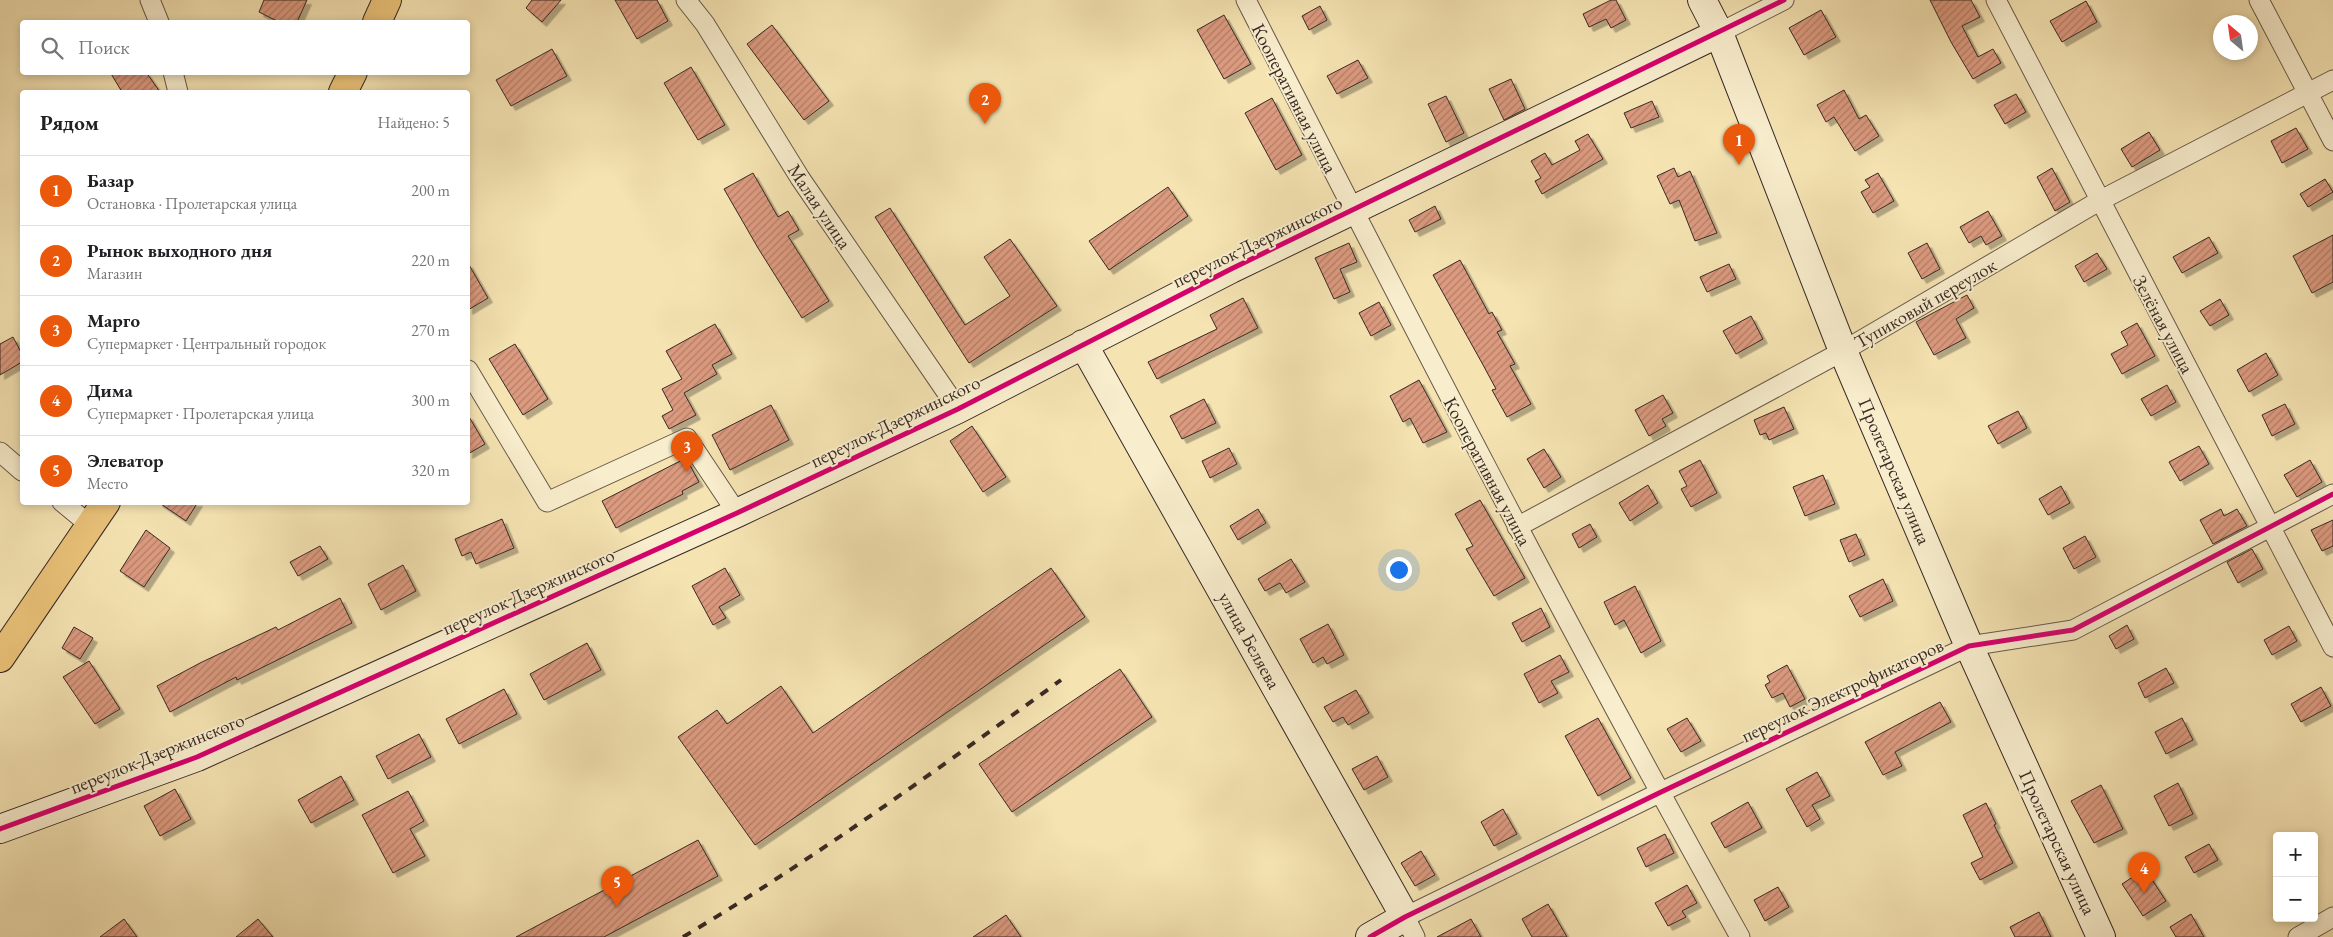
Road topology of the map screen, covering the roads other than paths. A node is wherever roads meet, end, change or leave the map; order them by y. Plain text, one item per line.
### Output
1 (150, 0) edge
2 (686, 0) edge
3 (1246, 0) edge
4 (1702, 0) edge
5 (1784, 0) edge
6 (1996, 0) edge
7 (2259, 0) edge
8 (158, 20) edge
9 (1720, 33) junction
10 (174, 75) edge
11 (352, 75) edge
12 (2333, 80) edge
13 (178, 90) edge
14 (344, 90) edge
15 (2309, 94) junction
16 (2333, 141) edge
17 (2099, 201) junction
18 (1353, 210) junction
19 (1083, 344) junction
20 (1844, 351) junction
21 (470, 373) edge
22 (958, 409) junction
23 (0, 452) edge
24 (20, 469) edge
25 (2333, 494) edge
26 (66, 505) edge
27 (104, 505) edge
28 (737, 513) junction
29 (91, 526) junction
30 (1517, 527) junction
31 (2271, 528) junction
32 (1969, 646) junction
33 (2333, 648) edge
34 (0, 658) edge
35 (1659, 793) junction
36 (0, 829) edge
37 (2333, 917) edge
38 (1410, 927) edge
39 (1370, 937) edge
40 (1740, 937) edge
41 (2101, 937) edge
42 (2298, 937) edge

1 - 8 street
2 - 22 street, Малая улица
3 - 18 street, Кооперативная улица
4 - 9 street, Пролетарская улица
5 - 9 street, переулок Дзержинского
6 - 17 street, Зелёная улица
7 - 15 street
9 - 18 street, переулок Дзержинского
9 - 20 street, Пролетарская улица
10 - 13 street
11 - 14 main road
12 - 15 street, Тупиковый переулок
15 - 16 street
15 - 17 street, Тупиковый переулок
17 - 20 street, Тупиковый переулок
17 - 31 street, Зелёная улица
18 - 19 street, переулок Дзержинского
18 - 30 street, Кооперативная улица
19 - 22 street, переулок Дзержинского
19 - 38 street, улица Беляева
20 - 30 street, Тупиковый переулок
20 - 32 street, Пролетарская улица
21 - 28 street
22 - 28 street, переулок Дзержинского
23 - 24 street
25 - 31 street, переулок Электрофикаторов
26 - 29 street
27 - 29 main road
28 - 36 street, переулок Дзержинского
29 - 34 main road
30 - 35 street, Кооперативная улица
31 - 32 street, переулок Электрофикаторов
31 - 33 street, Зелёная улица
32 - 35 street, переулок Электрофикаторов
32 - 41 street, Пролетарская улица
35 - 38 street, переулок Электрофикаторов
35 - 40 street, Кооперативная улица
37 - 42 street
38 - 39 street, переулок Электрофикаторов

